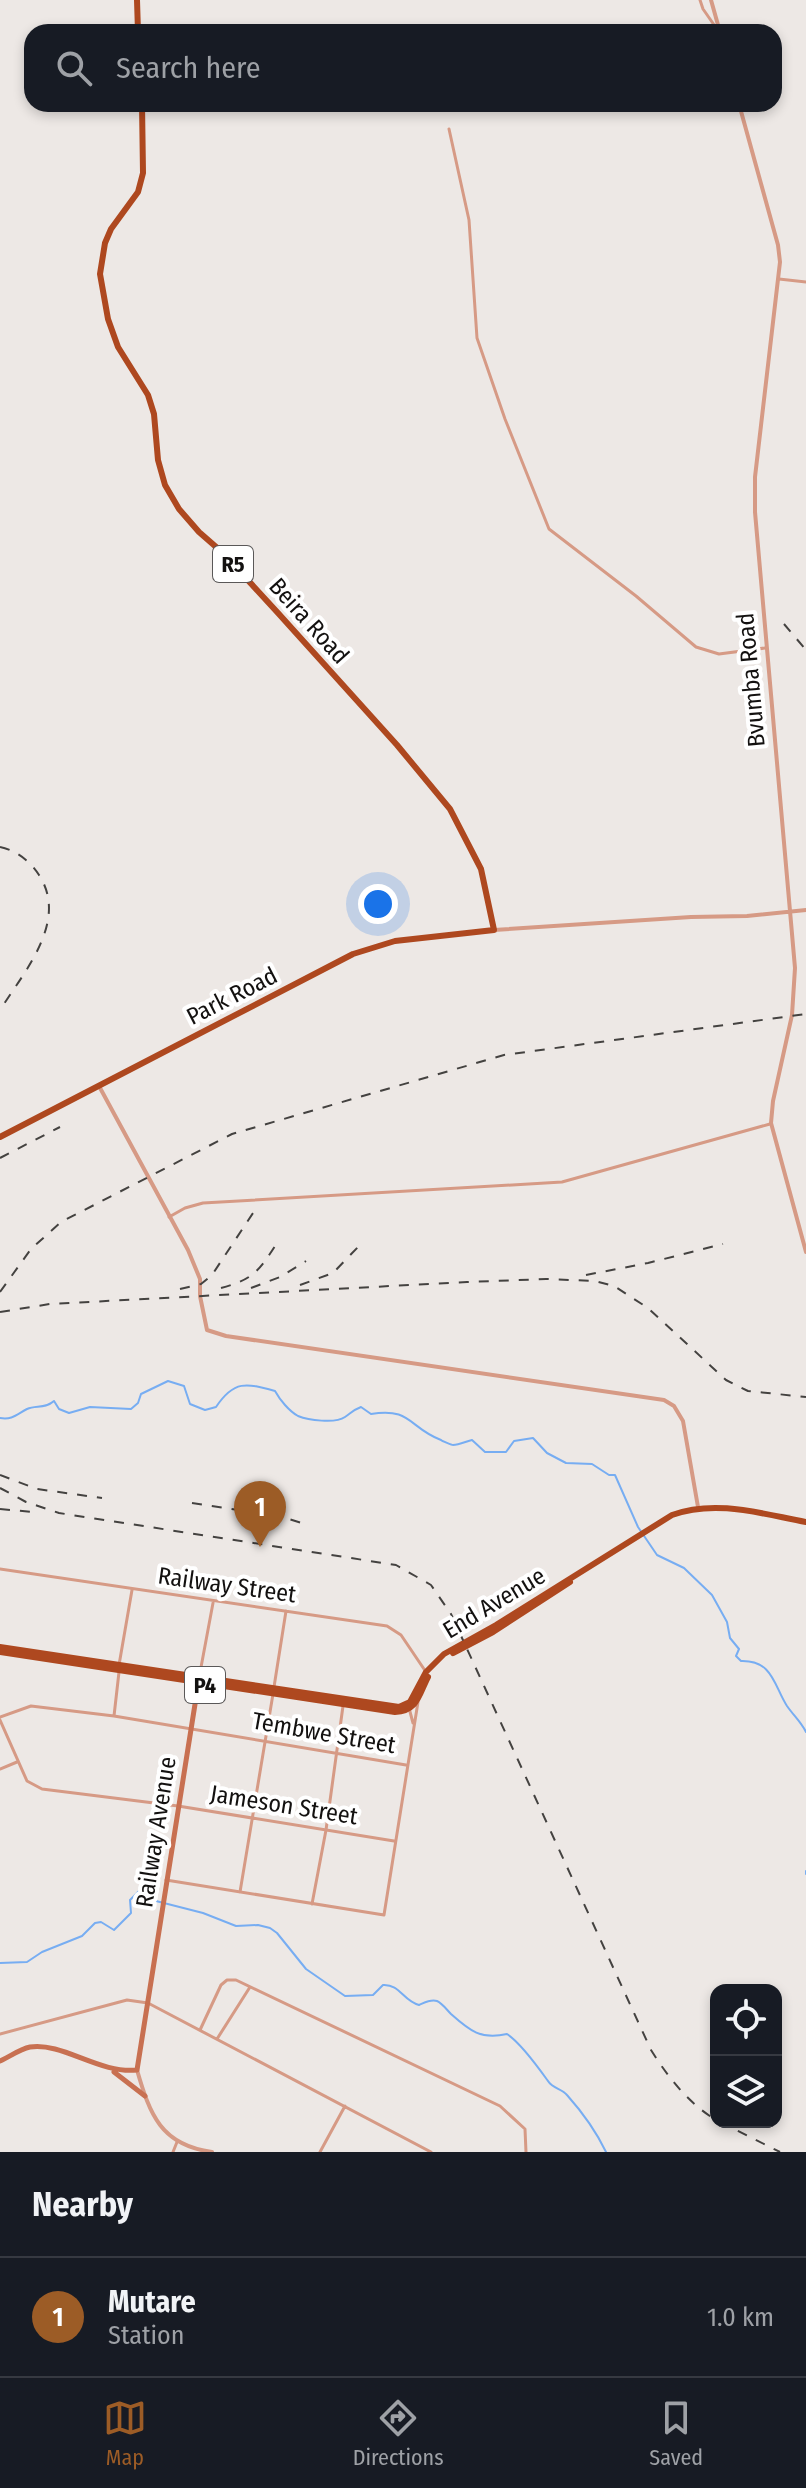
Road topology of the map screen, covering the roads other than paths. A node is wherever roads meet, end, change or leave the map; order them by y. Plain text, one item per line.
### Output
1 (137, 0) edge
2 (700, 0) edge
3 (711, 0) edge
4 (138, 24) edge
5 (713, 24) edge
6 (717, 24) edge
7 (142, 112) edge
8 (741, 112) edge
9 (449, 129) dead end
10 (779, 279) junction
11 (806, 282) edge
12 (765, 648) junction
13 (806, 910) edge
14 (790, 913) junction
15 (494, 930) junction
16 (99, 1086) junction
17 (771, 1123) junction
18 (0, 1137) edge
19 (169, 1217) junction
20 (806, 1252) edge
21 (698, 1507) junction
22 (806, 1522) edge
23 (622, 1545) junction
24 (0, 1569) edge
25 (132, 1590) junction
26 (213, 1601) junction
27 (286, 1611) junction
28 (0, 1650) edge
29 (119, 1668) junction
30 (426, 1672) junction
31 (199, 1681) junction
32 (274, 1692) junction
33 (418, 1700) junction
34 (344, 1705) junction
35 (409, 1707) junction
36 (114, 1716) junction
37 (0, 1718) edge
38 (191, 1729) junction
39 (414, 1729) junction
40 (265, 1742) junction
41 (336, 1753) junction
42 (17, 1762) junction
43 (406, 1765) junction
44 (0, 1769) edge
45 (178, 1806) junction
46 (252, 1818) junction
47 (326, 1830) junction
48 (394, 1841) junction
49 (166, 1880) junction
50 (240, 1892) junction
51 (312, 1904) junction
52 (250, 1987) junction
53 (148, 2003) junction
54 (200, 2030) junction
55 (0, 2034) edge
56 (217, 2039) junction
57 (0, 2061) edge
58 (109, 2068) junction
59 (137, 2070) junction
60 (145, 2096) junction
61 (345, 2106) junction
62 (177, 2142) junction
63 (173, 2152) edge
64 (212, 2152) edge
65 (320, 2152) edge
66 (431, 2152) edge
67 (526, 2152) edge

1 - 4 highway
2 - 5 street
3 - 6 street
7 - 15 highway, Beira Road / R5
8 - 10 street, Bvumba Road
9 - 12 street
10 - 11 street
10 - 12 street, Bvumba Road
12 - 14 street, Bvumba Road
13 - 14 street
14 - 15 street
14 - 17 street, Bvumba Road
15 - 16 highway, Park Road
16 - 18 highway, Park Road
16 - 19 street
17 - 19 street
17 - 20 street, Bvumba Road
19 - 21 street
21 - 22 highway, End Avenue
21 - 23 highway, End Avenue
23 - 30 highway, End Avenue
23 - 33 highway, End Avenue
24 - 25 street, Railway Street
25 - 26 street, Railway Street
25 - 29 street
26 - 27 street, Railway Street
26 - 31 street, Railway Avenue
27 - 30 street, Railway Street
27 - 32 street
28 - 29 highway, P4
29 - 31 highway, P4
29 - 36 street
30 - 35 highway, End Avenue
31 - 32 highway, P4
31 - 38 main road, Railway Avenue
32 - 34 highway, P4
32 - 35 highway, P4
32 - 40 street
33 - 35 highway, End Avenue
33 - 39 street, End Avenue
34 - 35 highway, P4
34 - 41 street
35 - 39 street, End Avenue
36 - 37 street, Tembwe Street
36 - 38 street, Tembwe Street
37 - 42 street
38 - 40 street, Tembwe Street
38 - 45 main road, Railway Avenue
39 - 43 street, End Avenue
40 - 41 street, Tembwe Street
40 - 46 street
41 - 43 street, Tembwe Street
41 - 47 street
42 - 44 street
42 - 45 street, Jameson Street
43 - 48 street, End Avenue
45 - 46 street, Jameson Street
45 - 49 main road, Railway Avenue
46 - 47 street, Jameson Street
46 - 50 street
47 - 48 street, Jameson Street
47 - 51 street
48 - 51 street, End Avenue
49 - 50 street
49 - 53 main road, Railway Avenue
50 - 51 street
52 - 54 street
52 - 56 street
52 - 67 street
53 - 54 street
53 - 55 street
53 - 59 main road, Railway Avenue
54 - 56 street
56 - 61 street
57 - 58 main road
58 - 59 main road
58 - 60 main road
59 - 60 street
60 - 62 street
61 - 65 street
61 - 66 street
62 - 63 street
62 - 64 street

